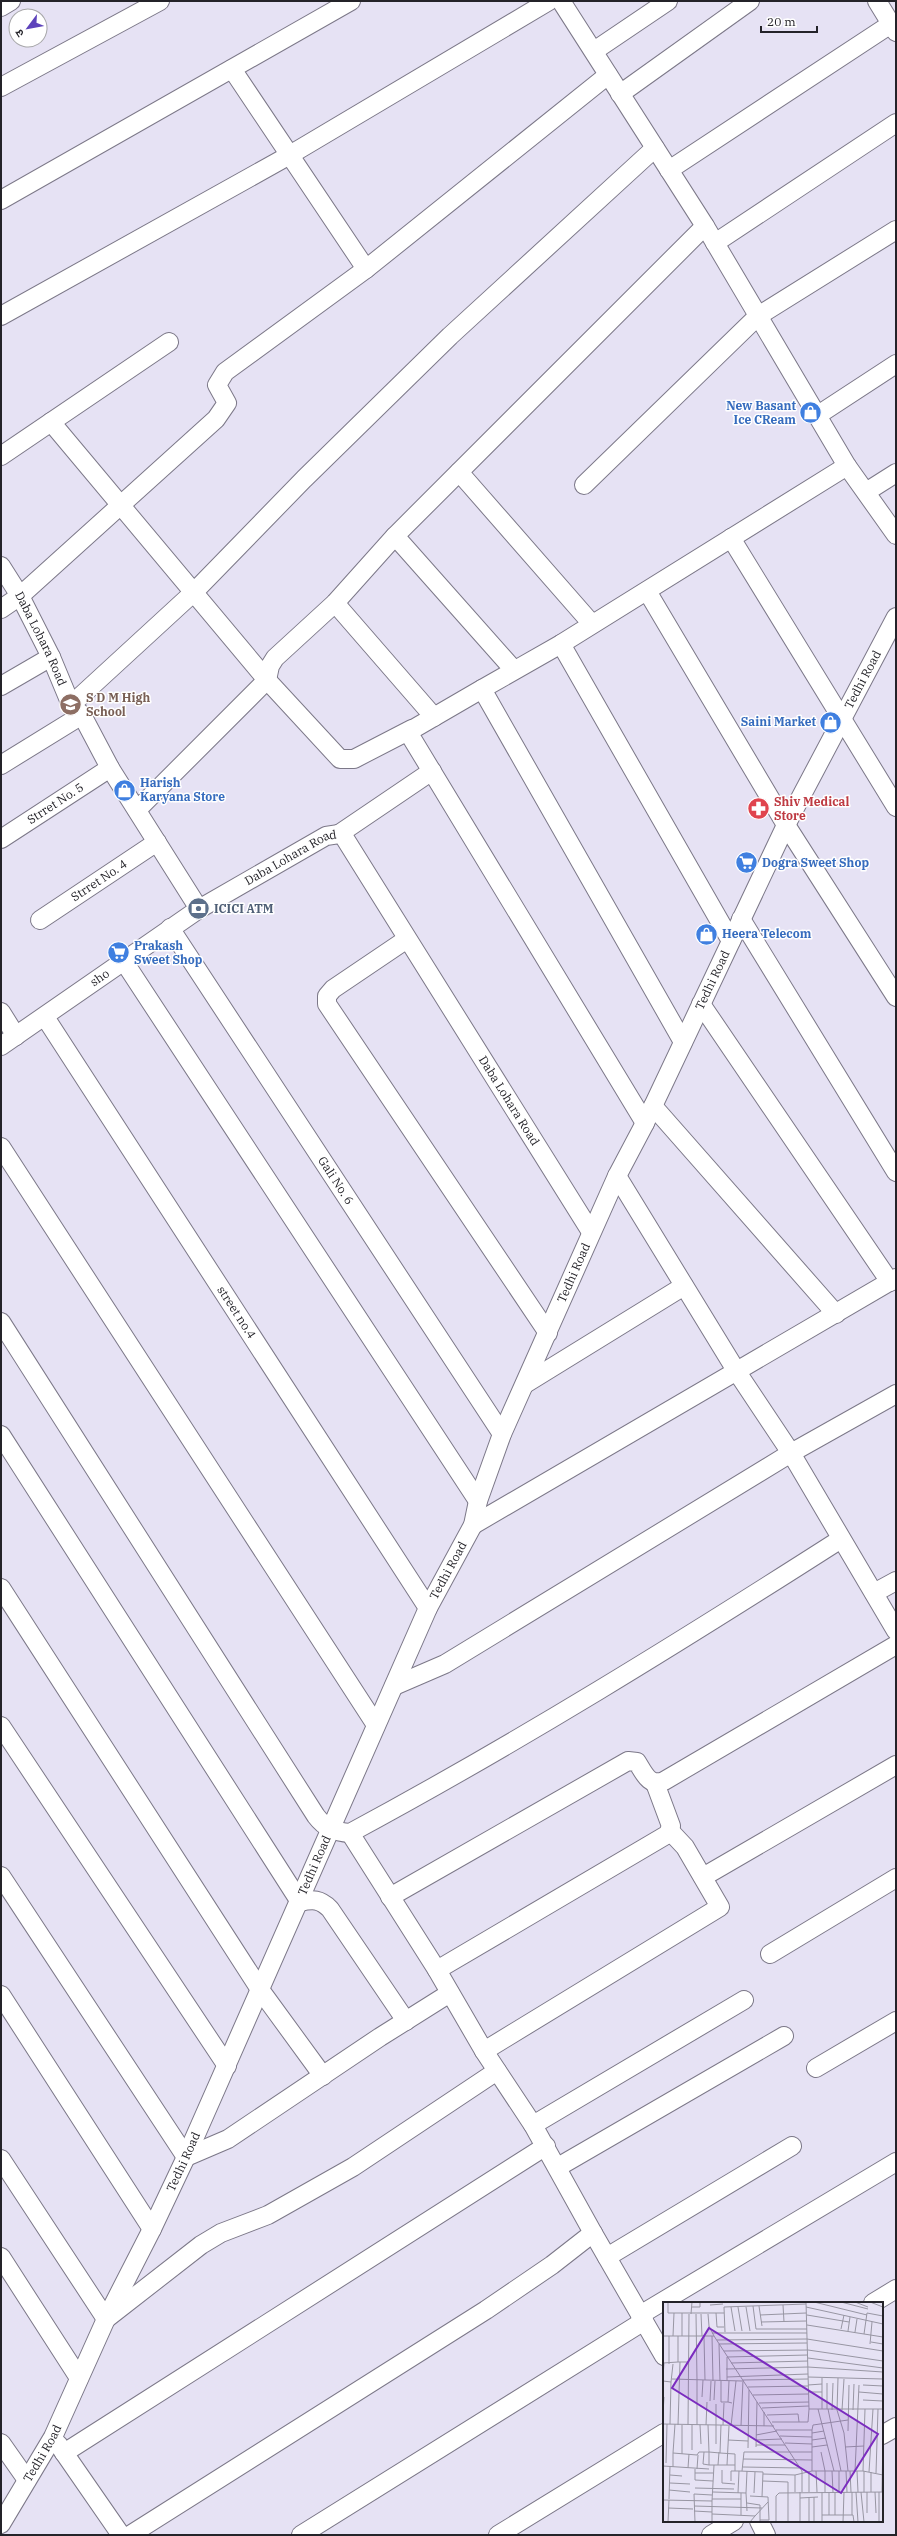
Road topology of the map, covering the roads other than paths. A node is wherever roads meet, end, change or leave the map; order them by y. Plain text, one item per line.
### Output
1 (11, 1) edge
2 (160, 1) edge
3 (351, 1) edge
4 (549, 1) edge
5 (561, 1) edge
6 (668, 1) edge
7 (750, 1) edge
8 (877, 1) edge
9 (1, 7) edge
10 (894, 28) edge
11 (594, 51) junction
12 (232, 68) junction
13 (608, 75) junction
14 (1, 87) edge
15 (620, 94) junction
16 (896, 123) edge
17 (655, 148) junction
18 (288, 156) junction
19 (669, 170) junction
20 (1, 200) edge
21 (705, 226) junction
22 (896, 230) edge
23 (715, 243) junction
24 (366, 269) junction
25 (1, 316) edge
26 (758, 316) junction
27 (169, 342) dead end
28 (896, 364) edge
29 (818, 415) junction
30 (51, 422) junction
31 (1, 456) edge
32 (847, 466) junction
33 (459, 472) junction
34 (896, 473) edge
35 (584, 485) dead end
36 (866, 492) junction
37 (120, 506) junction
38 (896, 535) edge
39 (395, 536) junction
40 (731, 538) junction
41 (1, 566) edge
42 (647, 591) junction
43 (194, 592) junction
44 (20, 596) junction
45 (335, 603) junction
46 (1, 609) edge
47 (896, 619) edge
48 (592, 624) junction
49 (561, 644) junction
50 (51, 657) junction
51 (514, 670) junction
52 (267, 680) junction
53 (1, 686) edge
54 (482, 689) junction
55 (76, 710) junction
56 (434, 717) junction
57 (842, 719) junction
58 (412, 729) junction
59 (1, 765) edge
60 (110, 768) junction
61 (432, 771) junction
62 (896, 806) edge
63 (137, 810) junction
64 (786, 825) junction
65 (339, 834) junction
66 (1, 839) edge
67 (157, 842) junction
68 (199, 909) junction
69 (741, 919) junction
70 (40, 920) dead end
71 (170, 928) junction
72 (407, 939) junction
73 (731, 940) junction
74 (124, 960) junction
75 (896, 997) edge
76 (701, 1004) junction
77 (1, 1012) edge
78 (45, 1017) junction
79 (16, 1036) junction
80 (683, 1042) junction
81 (1, 1046) edge
82 (653, 1106) junction
83 (645, 1123) junction
84 (1, 1147) edge
85 (896, 1172) edge
86 (617, 1176) junction
87 (591, 1232) junction
88 (893, 1280) edge
89 (684, 1286) junction
90 (836, 1314) junction
91 (1, 1322) edge
92 (548, 1333) junction
93 (737, 1372) junction
94 (525, 1384) junction
95 (896, 1394) edge
96 (502, 1434) junction
97 (1, 1435) edge
98 (791, 1454) junction
99 (478, 1501) junction
100 (473, 1526) junction
101 (841, 1539) junction
102 (896, 1581) edge
103 (1, 1588) edge
104 (874, 1593) junction
105 (428, 1608) junction
106 (896, 1631) edge
107 (896, 1645) edge
108 (394, 1686) junction
109 (376, 1725) junction
110 (1, 1726) edge
111 (896, 1765) edge
112 (655, 1783) junction
113 (331, 1830) junction
114 (670, 1831) junction
115 (350, 1833) junction
116 (1, 1876) edge
117 (703, 1876) junction
118 (896, 1878) edge
119 (390, 1897) junction
120 (300, 1902) junction
121 (770, 1954) dead end
122 (437, 1970) junction
123 (261, 1991) junction
124 (450, 1993) junction
125 (1, 1995) edge
126 (744, 2000) dead end
127 (406, 2021) junction
128 (896, 2021) edge
129 (784, 2036) dead end
130 (484, 2051) junction
131 (227, 2066) junction
132 (816, 2068) dead end
133 (497, 2071) junction
134 (323, 2076) junction
135 (533, 2124) junction
136 (546, 2146) junction
137 (792, 2146) dead end
138 (186, 2157) junction
139 (1, 2159) edge
140 (896, 2162) edge
141 (558, 2167) junction
142 (152, 2229) junction
143 (592, 2233) junction
144 (1, 2257) edge
145 (607, 2257) junction
146 (896, 2289) edge
147 (668, 2302) edge
148 (875, 2302) edge
149 (663, 2305) edge
150 (642, 2318) junction
151 (106, 2319) junction
152 (663, 2354) edge
153 (79, 2378) junction
154 (896, 2427) edge
155 (663, 2434) edge
156 (883, 2434) edge
157 (53, 2437) junction
158 (1, 2443) edge
159 (64, 2453) junction
160 (27, 2480) junction
161 (732, 2522) edge
162 (760, 2522) edge
163 (1, 2524) edge
164 (504, 2533) edge
165 (121, 2535) edge
166 (130, 2535) edge
167 (301, 2535) edge
168 (710, 2535) edge
169 (766, 2535) edge

1 - 9 street
2 - 14 street
3 - 12 street
4 - 18 street
5 - 11 street
6 - 11 street
7 - 15 street
8 - 10 street
10 - 19 street
11 - 13 street
12 - 18 street
12 - 20 street
13 - 15 street
13 - 24 street
15 - 17 street
16 - 23 street
17 - 19 street
17 - 43 street
18 - 24 street
18 - 25 street
19 - 21 street
21 - 23 street
21 - 33 street
22 - 26 street
23 - 26 street
24 - 37 street
26 - 29 street
26 - 35 street
27 - 30 street
28 - 29 street
29 - 32 street
30 - 31 street
30 - 37 street
32 - 36 street
32 - 40 street
33 - 39 street
33 - 48 street
34 - 36 street
36 - 38 street
37 - 43 street
37 - 44 street
39 - 45 street
39 - 51 street
40 - 42 street
40 - 57 street
41 - 44 street, Daba Lohara Road
42 - 48 street
42 - 64 street
43 - 52 street
43 - 55 street
44 - 46 street
44 - 50 street, Daba Lohara Road
45 - 52 street
45 - 56 street
47 - 57 street, Tedhi Road
48 - 49 street
49 - 51 street
49 - 73 street
50 - 53 street
50 - 55 street, Daba Lohara Road
51 - 54 street
52 - 58 street
52 - 63 street
54 - 56 street
54 - 80 street
55 - 59 street
55 - 60 street, Daba Lohara Road
56 - 58 street
57 - 62 street
57 - 64 street, Tedhi Road
58 - 61 street
60 - 63 street, Daba Lohara Road
60 - 66 street, Strret No. 5
61 - 65 street
61 - 83 street
63 - 67 street, Daba Lohara Road
64 - 69 street, Tedhi Road
64 - 75 street
65 - 68 street, Daba Lohara Road
65 - 72 street, Daba Lohara Road
67 - 68 street, Daba Lohara Road
67 - 70 street, Strret No. 4
68 - 71 street, sho
69 - 73 street, Tedhi Road
69 - 85 street
71 - 74 street, sho
71 - 96 street, Gali No. 6
72 - 87 street, Daba Lohara Road
72 - 92 street
73 - 76 street, Tedhi Road
74 - 78 street, sho
74 - 99 street
76 - 80 street, Tedhi Road
76 - 88 street
77 - 79 street
78 - 79 street, sho
78 - 105 street, street no.4
79 - 81 street, sho
80 - 82 street, Tedhi Road
82 - 83 street, Tedhi Road
82 - 90 street
83 - 86 street, Tedhi Road
84 - 109 street
86 - 87 street, Tedhi Road
86 - 89 street
87 - 92 street, Tedhi Road
88 - 90 street
89 - 93 street
89 - 94 street
90 - 93 street
91 - 113 street
92 - 94 street, Tedhi Road
93 - 98 street
93 - 100 street
94 - 96 street, Tedhi Road
95 - 98 street
96 - 99 street, Tedhi Road
97 - 120 street
98 - 101 street
98 - 108 street
99 - 100 street, Tedhi Road
100 - 105 street, Tedhi Road
101 - 104 street
101 - 115 street
102 - 104 street
103 - 123 street
104 - 106 street
105 - 108 street, Tedhi Road
107 - 112 street
108 - 109 street, Tedhi Road
109 - 113 street, Tedhi Road
110 - 131 street
111 - 117 street
112 - 114 street
112 - 119 street
113 - 115 street
113 - 120 street, Tedhi Road
114 - 117 street
114 - 122 street
115 - 119 street
116 - 138 street
117 - 130 street
118 - 121 street
119 - 122 street
120 - 123 street, Tedhi Road
120 - 127 street
122 - 124 street
123 - 131 street, Tedhi Road
123 - 134 street
124 - 127 street
124 - 130 street
125 - 142 street
126 - 135 street
127 - 134 street
128 - 132 street
129 - 141 street
130 - 133 street
131 - 138 street, Tedhi Road
133 - 135 street
133 - 151 street
134 - 138 street
135 - 136 street
136 - 141 street
136 - 159 street
137 - 145 street
138 - 142 street, Tedhi Road
139 - 151 street
140 - 147 street
141 - 143 street
142 - 151 street, Tedhi Road
143 - 145 street
143 - 166 street
144 - 153 street
145 - 150 street
146 - 148 street
149 - 150 street
150 - 152 street
150 - 167 street
151 - 153 street, Tedhi Road
153 - 157 street, Tedhi Road
154 - 156 street
155 - 164 street
157 - 159 street
157 - 160 street, Tedhi Road
158 - 160 street
159 - 165 street
160 - 163 street, Tedhi Road
161 - 168 street
162 - 169 street

